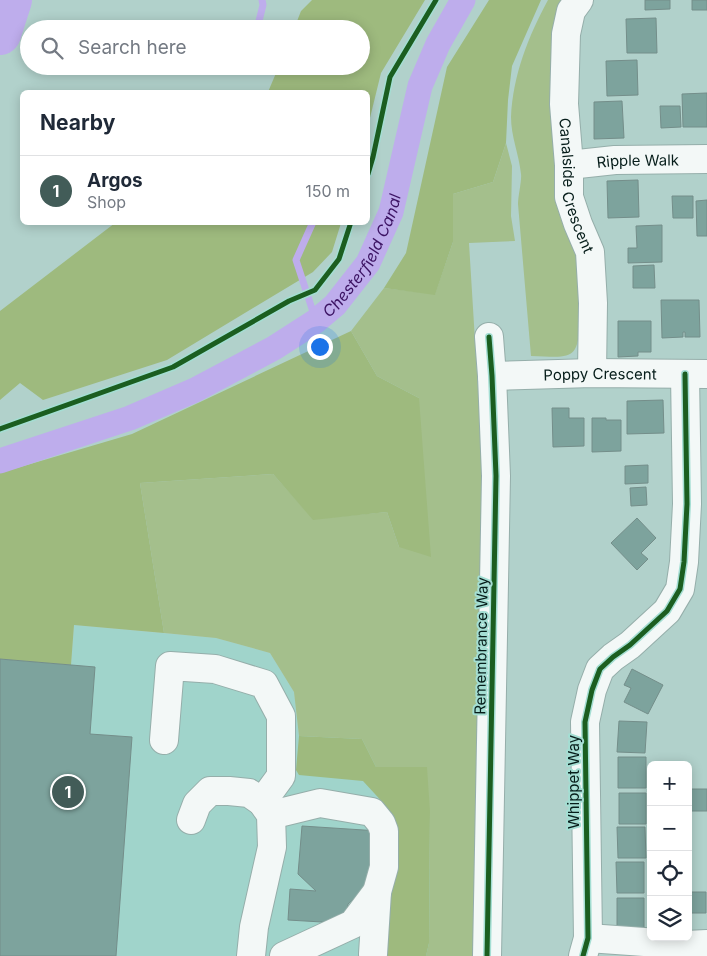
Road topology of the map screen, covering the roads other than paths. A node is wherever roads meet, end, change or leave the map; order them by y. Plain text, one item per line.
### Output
1 (579, 0) edge
2 (707, 160) edge
3 (569, 165) junction
4 (489, 337) dead end
5 (592, 374) junction
6 (696, 374) edge
7 (492, 376) junction
8 (164, 740) dead end
9 (267, 809) junction
10 (191, 820) dead end
11 (376, 892) junction
12 (707, 944) edge
13 (585, 947) edge
14 (373, 954) dead end
15 (251, 956) edge
16 (284, 956) edge
17 (487, 956) edge

1 - 3 street, Canalside Crescent
2 - 3 street, Ripple Walk
3 - 5 street, Canalside Crescent
4 - 7 street, Remembrance Way
5 - 6 street, Poppy Crescent
5 - 7 street, Poppy Crescent
6 - 13 street, Whippet Way
7 - 17 street, Remembrance Way
8 - 9 street
9 - 10 street
9 - 11 street
9 - 15 street
11 - 14 street
11 - 16 street
12 - 13 street

